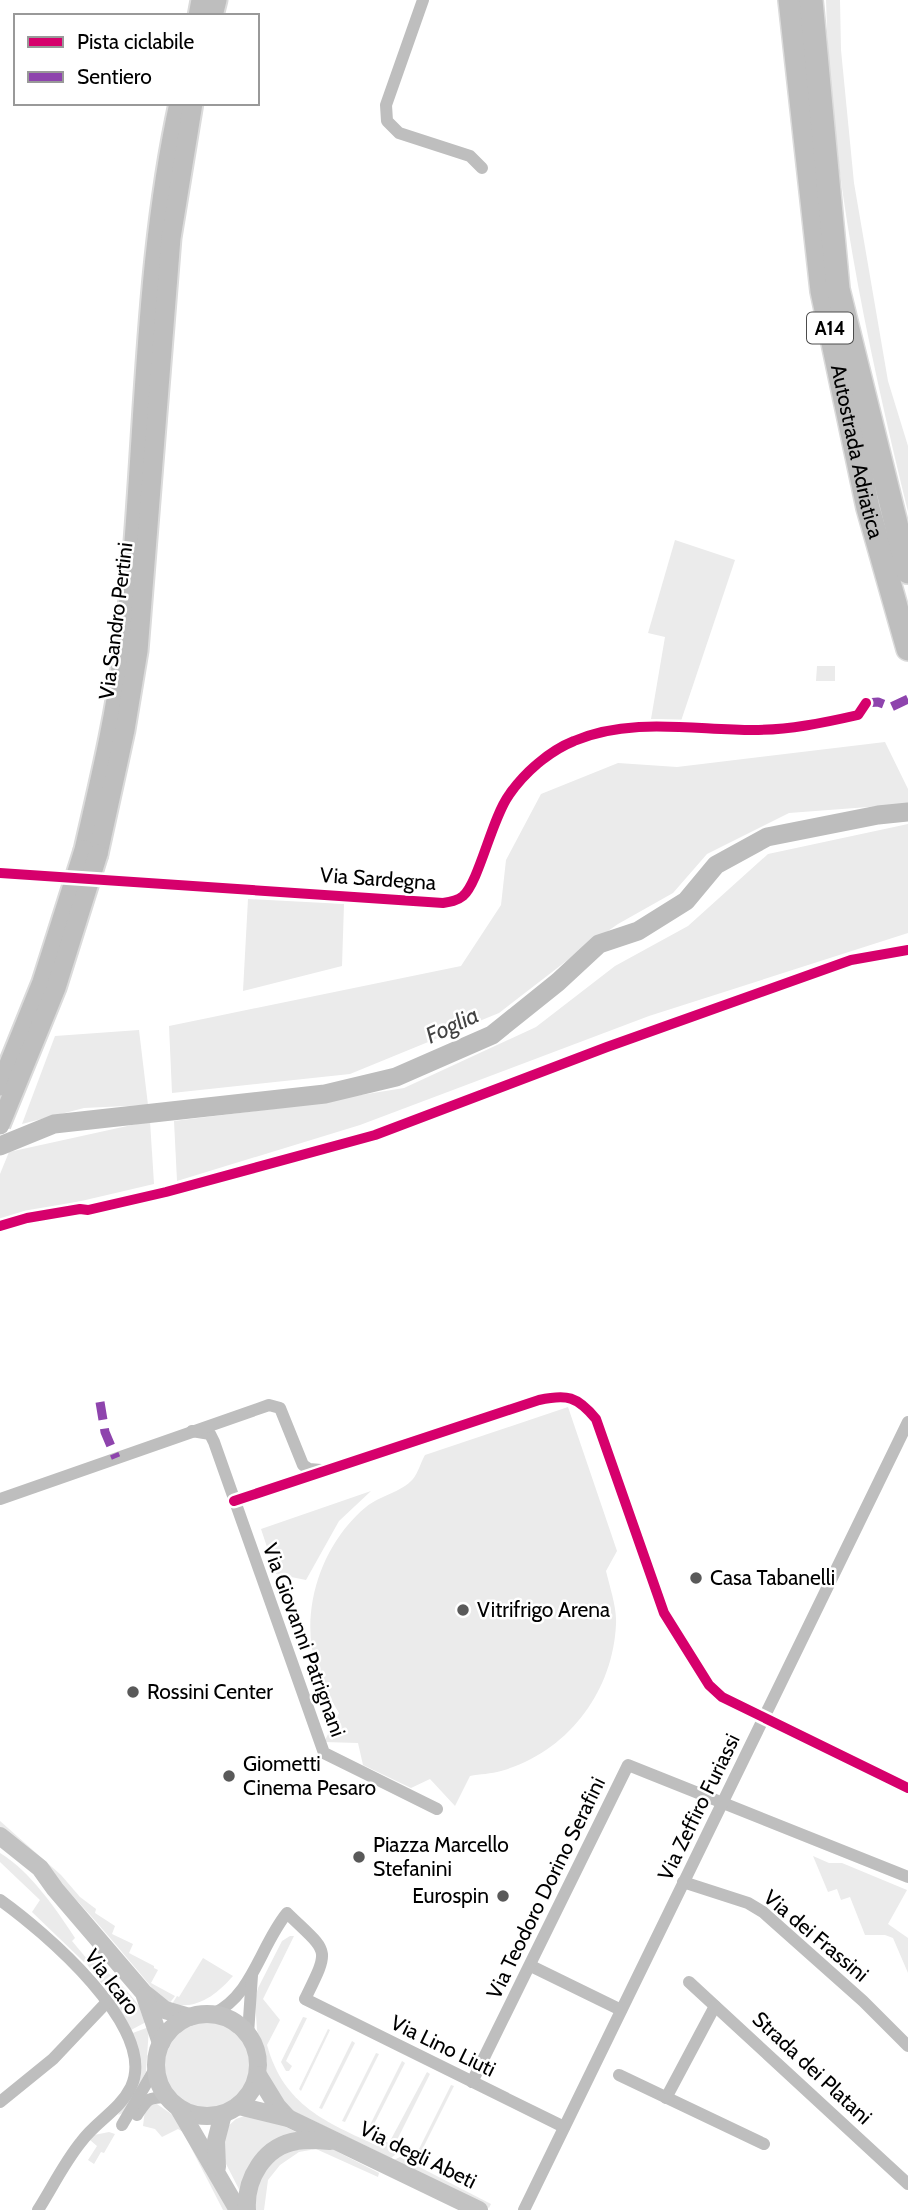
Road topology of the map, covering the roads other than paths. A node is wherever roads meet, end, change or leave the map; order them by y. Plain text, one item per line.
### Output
1 (423, 0) edge
2 (790, 0) edge
3 (811, 0) edge
4 (179, 105) edge
5 (192, 105) edge
6 (482, 168) dead end
7 (908, 572) edge
8 (908, 649) edge
9 (866, 703) dead end
10 (91, 852) junction
11 (0, 873) edge
12 (0, 1086) edge
13 (0, 1125) edge
14 (908, 1422) edge
15 (192, 1431) junction
16 (324, 1470) junction
17 (0, 1499) edge
18 (234, 1501) junction
19 (764, 1718) junction
20 (908, 1788) edge
21 (722, 1802) junction
22 (437, 1809) dead end
23 (0, 1836) edge
24 (0, 1847) edge
25 (908, 1877) edge
26 (683, 1882) junction
27 (55, 1889) junction
28 (0, 1900) edge
29 (531, 1966) junction
30 (253, 1973) junction
31 (689, 1982) dead end
32 (144, 1993) junction
33 (107, 2002) junction
34 (715, 2006) junction
35 (621, 2010) junction
36 (213, 2014) junction
37 (188, 2017) junction
38 (248, 2034) junction
39 (161, 2043) junction
40 (908, 2046) edge
41 (156, 2067) junction
42 (258, 2075) junction
43 (619, 2075) dead end
44 (472, 2082) junction
45 (666, 2098) junction
46 (0, 2102) edge
47 (172, 2102) junction
48 (231, 2110) junction
49 (288, 2118) junction
50 (103, 2120) junction
51 (122, 2126) junction
52 (564, 2127) junction
53 (337, 2142) junction
54 (764, 2144) dead end
55 (219, 2174) junction
56 (908, 2183) edge
57 (38, 2210) edge
58 (238, 2210) edge
59 (247, 2210) edge
60 (479, 2210) edge
61 (524, 2210) edge

1 - 6 street
2 - 8 highway, Autostrada Adriatica / A14
3 - 7 highway, Autostrada Adriatica / A14
4 - 10 main road, Via Sandro Pertini
5 - 10 main road, Via Sandro Pertini
9 - 11 street, Via Sardegna
10 - 12 main road, Via Sandro Pertini, bridge
10 - 13 main road, Via Sandro Pertini, bridge
14 - 19 street, Via Zeffiro Furiassi
15 - 16 street
15 - 17 street
15 - 18 street, Via Giovanni Patrignani
16 - 18 street
16 - 19 street
18 - 22 street, Via Giovanni Patrignani
19 - 20 street
19 - 21 street, Via Zeffiro Furiassi
21 - 25 street
21 - 26 street, Via Zeffiro Furiassi
21 - 29 street, Via Teodoro Dorino Serafini
23 - 27 main road
24 - 27 main road
26 - 35 street, Via Zeffiro Furiassi
26 - 40 street, Via dei Frassini
27 - 32 main road
28 - 33 street, Via Icaro
29 - 35 street
29 - 44 street, Via Teodoro Dorino Serafini
30 - 36 street
30 - 38 street
30 - 44 street, Via Lino Liuti
31 - 34 street, Strada dei Platani
32 - 37 main road
32 - 39 main road
33 - 46 street
33 - 50 street, Via Icaro
34 - 45 street
34 - 56 street, Strada dei Platani
35 - 52 street, Via Zeffiro Furiassi
36 - 37 main road
36 - 38 main road
37 - 39 main road
38 - 42 main road
39 - 41 main road
41 - 47 main road
41 - 51 street
42 - 48 main road
42 - 49 main road, Via degli Abeti
43 - 45 street
44 - 52 street, Via Lino Liuti
45 - 54 street
47 - 48 main road
47 - 51 street
47 - 55 main road
48 - 49 main road, Via degli Abeti
48 - 55 main road
49 - 53 main road, Via degli Abeti
50 - 51 street
50 - 57 street, Via Icaro
52 - 61 street, Via Zeffiro Furiassi
53 - 59 main road, Via degli Abeti
53 - 60 main road, Via degli Abeti
55 - 58 main road

